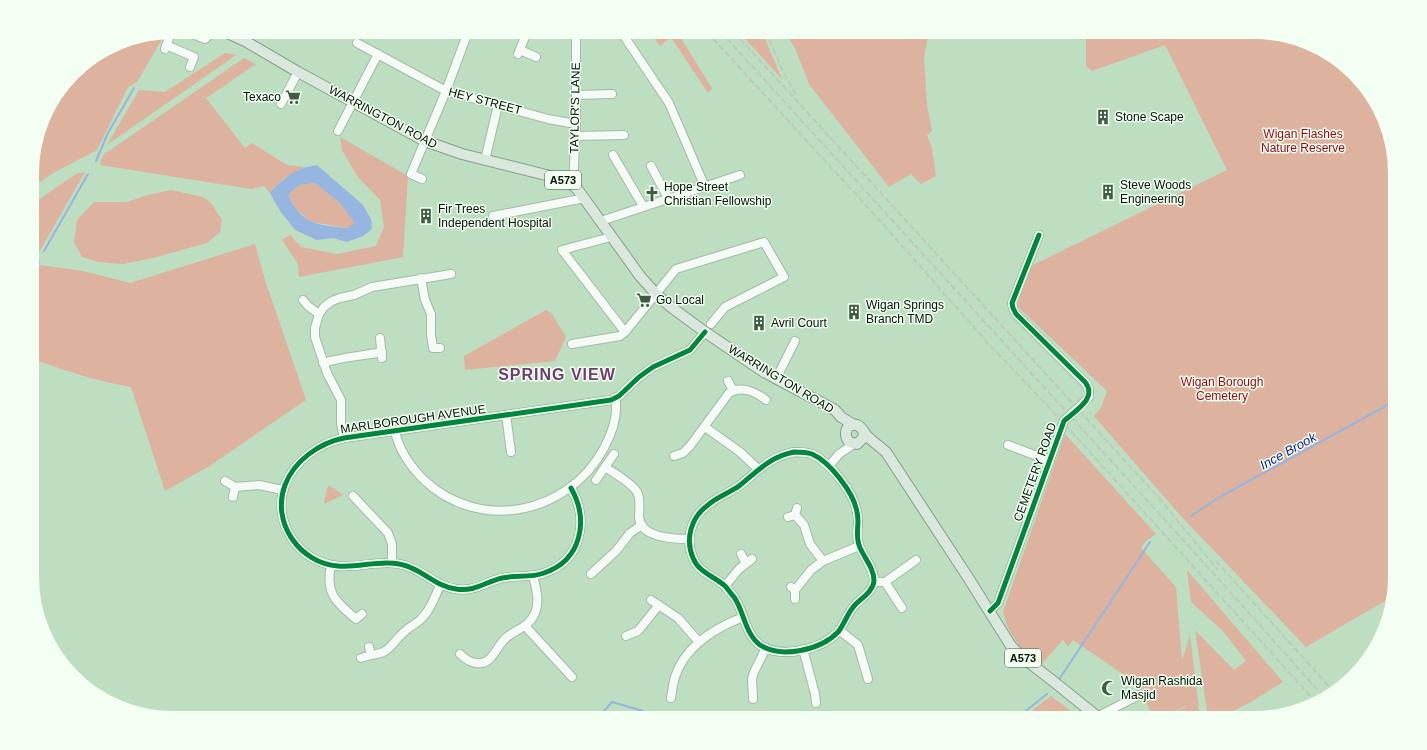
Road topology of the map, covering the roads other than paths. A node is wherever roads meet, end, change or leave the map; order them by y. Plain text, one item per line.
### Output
1 (168, 39) edge
2 (241, 39) edge
3 (465, 39) edge
4 (524, 39) edge
5 (576, 39) edge
6 (626, 39) edge
7 (357, 43) dead end
8 (378, 54) junction
9 (536, 57) dead end
10 (190, 67) dead end
11 (298, 72) junction
12 (446, 91) junction
13 (612, 94) dead end
14 (576, 95) junction
15 (353, 101) junction
16 (281, 104) dead end
17 (498, 105) junction
18 (576, 124) junction
19 (338, 131) dead end
20 (624, 135) dead end
21 (576, 136) junction
22 (425, 141) junction
23 (613, 155) dead end
24 (486, 160) junction
25 (652, 166) dead end
26 (740, 175) dead end
27 (422, 179) dead end
28 (573, 185) junction
29 (705, 187) junction
30 (585, 198) junction
31 (668, 198) junction
32 (643, 206) junction
33 (493, 216) dead end
34 (601, 221) junction
35 (611, 235) junction
36 (1039, 235) dead end
37 (451, 274) dead end
38 (421, 278) junction
39 (656, 294) junction
40 (303, 300) dead end
41 (319, 314) junction
42 (716, 322) dead end
43 (625, 332) junction
44 (705, 332) junction
45 (380, 338) dead end
46 (795, 341) dead end
47 (572, 344) dead end
48 (434, 348) dead end
49 (323, 363) junction
50 (776, 379) junction
51 (728, 381) dead end
52 (732, 390) junction
53 (615, 398) junction
54 (766, 400) dead end
55 (506, 415) junction
56 (705, 427) junction
57 (395, 431) junction
58 (852, 436) junction
59 (344, 438) junction
60 (874, 444) junction
61 (1008, 445) dead end
62 (511, 452) dead end
63 (683, 453) junction
64 (614, 454) dead end
65 (674, 456) dead end
66 (687, 461) dead end
67 (1050, 461) junction
68 (829, 466) junction
69 (605, 467) junction
70 (758, 469) junction
71 (596, 480) dead end
72 (226, 482) dead end
73 (236, 487) junction
74 (571, 488) junction
75 (283, 490) junction
76 (234, 497) dead end
77 (355, 501) dead end
78 (793, 514) dead end
79 (642, 526) junction
80 (689, 538) junction
81 (860, 546) junction
82 (741, 554) dead end
83 (918, 559) dead end
84 (823, 561) junction
85 (392, 563) junction
86 (331, 565) junction
87 (600, 566) junction
88 (607, 572) dead end
89 (591, 574) dead end
90 (533, 576) junction
91 (874, 582) junction
92 (885, 582) junction
93 (440, 585) junction
94 (725, 586) junction
95 (794, 599) dead end
96 (651, 600) dead end
97 (658, 605) junction
98 (902, 608) dead end
99 (990, 611) junction
100 (743, 617) junction
101 (359, 620) dead end
102 (525, 626) junction
103 (839, 630) junction
104 (625, 637) dead end
105 (699, 642) junction
106 (766, 648) junction
107 (803, 650) junction
108 (459, 653) dead end
109 (361, 658) dead end
110 (575, 667) dead end
111 (869, 673) dead end
112 (1139, 695) dead end
113 (671, 698) dead end
114 (753, 699) dead end
115 (816, 703) dead end
116 (1090, 711) edge
117 (1109, 711) edge

1 - 10 street
2 - 11 main road, WARRINGTON ROAD / A573
3 - 12 street
4 - 9 street
5 - 14 street, TAYLOR'S LANE
6 - 29 street
7 - 8 street, HEY STREET
8 - 12 street, HEY STREET
8 - 15 street
11 - 15 main road, WARRINGTON ROAD / A573
11 - 16 street
12 - 17 street, HEY STREET
12 - 22 street
13 - 14 street
14 - 18 street, TAYLOR'S LANE
15 - 19 street
15 - 22 main road, WARRINGTON ROAD / A573
17 - 18 street, HEY STREET
17 - 24 street
18 - 21 street, TAYLOR'S LANE
20 - 21 street
21 - 28 street, TAYLOR'S LANE
22 - 24 main road, WARRINGTON ROAD / A573
22 - 27 street
23 - 32 street
24 - 28 main road, WARRINGTON ROAD / A573
25 - 31 street
26 - 29 street
28 - 30 main road, WARRINGTON ROAD / A573
29 - 31 street
30 - 33 street
30 - 34 main road, WARRINGTON ROAD / A573
31 - 32 street
32 - 34 street
34 - 35 main road, WARRINGTON ROAD / A573
35 - 39 main road, WARRINGTON ROAD / A573
35 - 43 street
36 - 67 street, CEMETERY ROAD, bridge
37 - 38 street
38 - 41 street
38 - 48 street
39 - 42 street
39 - 43 street
39 - 44 main road, WARRINGTON ROAD / A573
40 - 41 street
41 - 49 street
43 - 47 street
44 - 50 main road, WARRINGTON ROAD / A573
44 - 53 street, MARLBOROUGH AVENUE
45 - 49 street
46 - 50 street
49 - 59 street
50 - 58 main road, WARRINGTON ROAD / A573
51 - 52 street
52 - 54 street
52 - 56 street
53 - 55 street, MARLBOROUGH AVENUE
53 - 74 street
55 - 57 street, MARLBOROUGH AVENUE
55 - 62 street
56 - 63 street
56 - 70 street
57 - 59 street, MARLBOROUGH AVENUE
57 - 74 street
58 - 60 main road
58 - 60 main road, A573
58 - 68 street
59 - 75 street, MARLBOROUGH AVENUE
60 - 99 main road, A573
61 - 67 street
63 - 65 street
63 - 66 street
64 - 69 street
67 - 99 street, CEMETERY ROAD
68 - 70 street
68 - 81 street
69 - 71 street
69 - 79 street
70 - 80 street
72 - 73 street
73 - 75 street
73 - 76 street
74 - 90 street, MARLBOROUGH AVENUE
75 - 86 street, MARLBOROUGH AVENUE
77 - 85 street
78 - 84 street
79 - 80 street
79 - 87 street
80 - 94 street
81 - 84 street
81 - 91 street
82 - 94 street
83 - 92 street
84 - 95 street
85 - 86 street, MARLBOROUGH AVENUE
85 - 93 street, MARLBOROUGH AVENUE
86 - 101 street
87 - 88 street
87 - 89 street
90 - 93 street, MARLBOROUGH AVENUE
90 - 102 street
91 - 92 street
91 - 103 street
92 - 98 street
93 - 109 street
94 - 100 street
96 - 97 street
97 - 104 street
97 - 105 street
99 - 116 main road, A573
100 - 105 street
100 - 106 street
102 - 108 street
102 - 110 street
103 - 107 street
103 - 111 street
105 - 113 street
106 - 107 street
106 - 114 street
107 - 115 street
112 - 117 street

